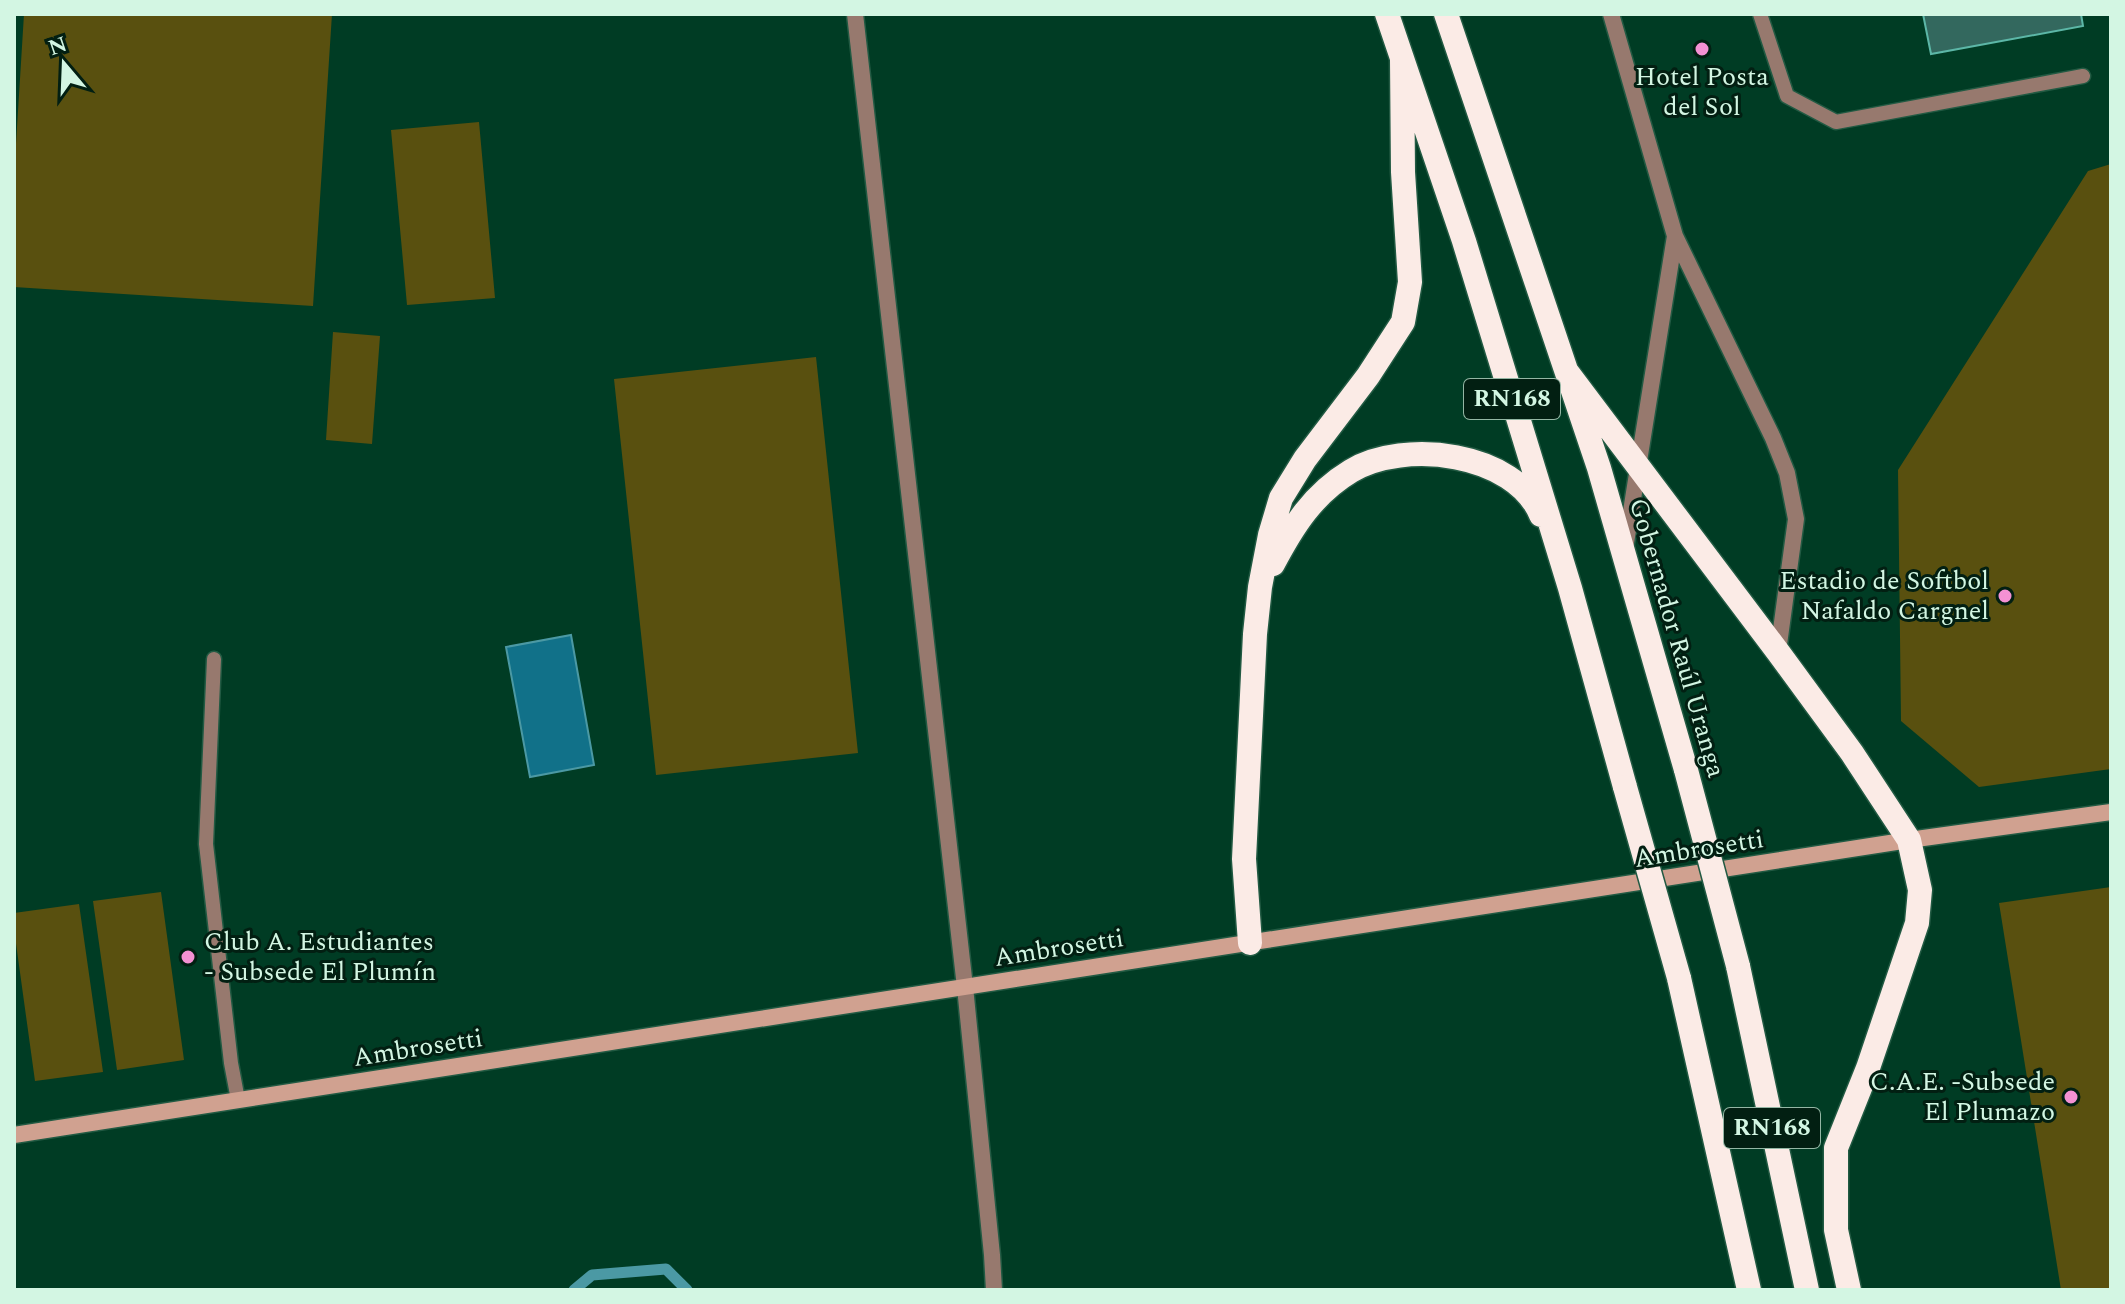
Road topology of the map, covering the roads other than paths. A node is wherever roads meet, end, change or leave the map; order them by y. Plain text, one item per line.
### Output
1 (855, 14) edge
2 (1387, 14) edge
3 (1446, 14) edge
4 (1611, 14) edge
5 (1760, 14) edge
6 (1402, 60) junction
7 (2083, 76) dead end
8 (1675, 236) junction
9 (1567, 372) junction
10 (1639, 469) junction
11 (1624, 554) junction
12 (1260, 587) junction
13 (1570, 588) junction
14 (1778, 652) junction
15 (214, 659) dead end
16 (2111, 812) edge
17 (1909, 840) junction
18 (1250, 943) junction
19 (965, 987) junction
20 (238, 1100) junction
21 (14, 1135) edge
22 (994, 1290) edge
23 (1749, 1290) edge
24 (1807, 1290) edge
25 (1849, 1290) edge

1 - 19 street
2 - 6 highway, RN168
3 - 9 highway, Gobernador Raúl Uranga / RN168
4 - 8 street
5 - 7 lane
6 - 12 highway
6 - 13 highway, RN168
8 - 10 street
8 - 14 street
9 - 10 highway
9 - 11 highway, Gobernador Raúl Uranga / RN168
10 - 11 street
10 - 14 highway
11 - 24 highway, Gobernador Raúl Uranga / RN168, bridge
12 - 13 highway
12 - 18 highway
13 - 23 highway, RN168, bridge
14 - 17 highway
15 - 20 lane
16 - 17 street, Ambrosetti
17 - 18 street, Ambrosetti
17 - 25 highway
18 - 19 street, Ambrosetti
19 - 20 street, Ambrosetti
19 - 22 street
20 - 21 street, Ambrosetti

